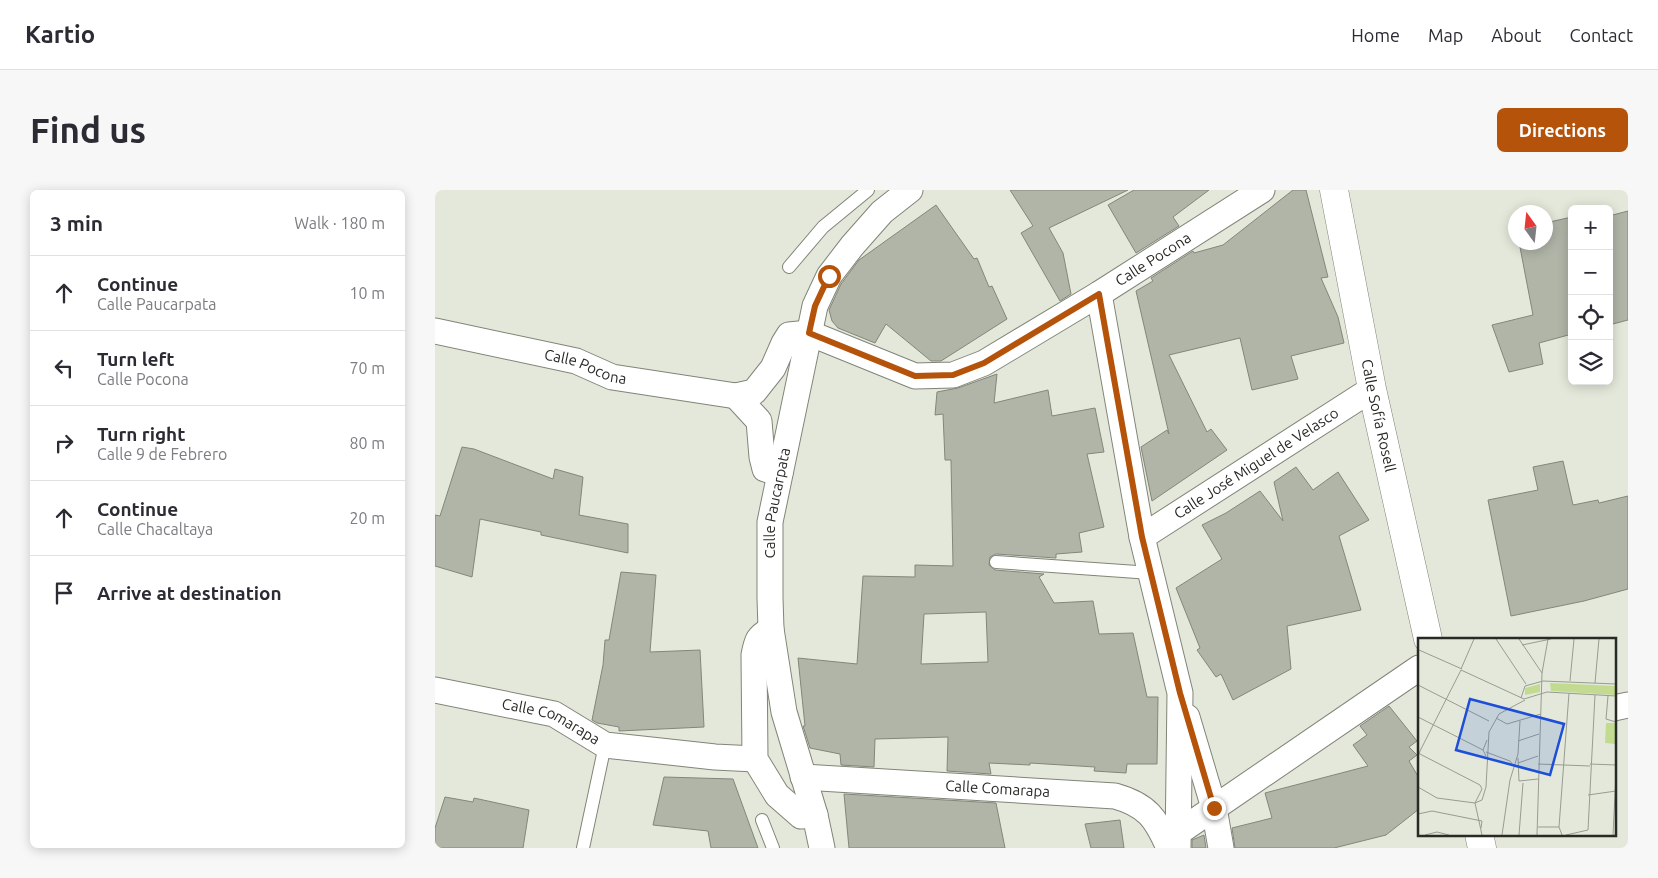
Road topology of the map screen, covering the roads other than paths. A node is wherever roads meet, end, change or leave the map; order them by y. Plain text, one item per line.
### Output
1 (868, 190) edge
2 (910, 190) edge
3 (1262, 190) edge
4 (1333, 190) edge
5 (789, 267) dead end
6 (1099, 294) junction
7 (435, 331) edge
8 (809, 333) junction
9 (1372, 389) junction
10 (736, 396) junction
11 (780, 473) junction
12 (1142, 537) junction
13 (996, 562) dead end
14 (1151, 573) junction
15 (771, 628) junction
16 (1428, 638) edge
17 (1418, 669) edge
18 (435, 690) edge
19 (1180, 693) junction
20 (1628, 705) edge
21 (1615, 708) edge
22 (605, 745) junction
23 (755, 759) junction
24 (803, 777) junction
25 (1214, 808) junction
26 (815, 815) junction
27 (762, 820) dead end
28 (1175, 843) edge
29 (583, 848) edge
30 (773, 848) edge
31 (822, 848) edge
32 (1221, 848) edge

1 - 5 lane
2 - 8 street, Calle Paucarpata
3 - 6 street, Calle Pocona
4 - 9 street, Calle Sofía Rosell
6 - 8 street, Calle Pocona
6 - 12 street
7 - 10 street, Calle Pocona
8 - 10 street
8 - 11 street, Calle Paucarpata
9 - 12 street, Calle José Miguel de Velasco
9 - 16 street, Calle Sofía Rosell
10 - 11 street
11 - 15 street, Calle Paucarpata
12 - 14 street
13 - 14 lane
14 - 19 street
15 - 23 street
15 - 24 street, Calle Paucarpata
17 - 25 street
18 - 22 street, Calle Comarapa
19 - 25 street
19 - 28 street
20 - 21 street
22 - 23 street, Calle Comarapa
22 - 29 lane
23 - 26 street
24 - 26 street, Calle Paucarpata
24 - 28 street, Calle Comarapa
25 - 28 street
25 - 32 street
26 - 31 street, Calle Paucarpata
27 - 30 lane

